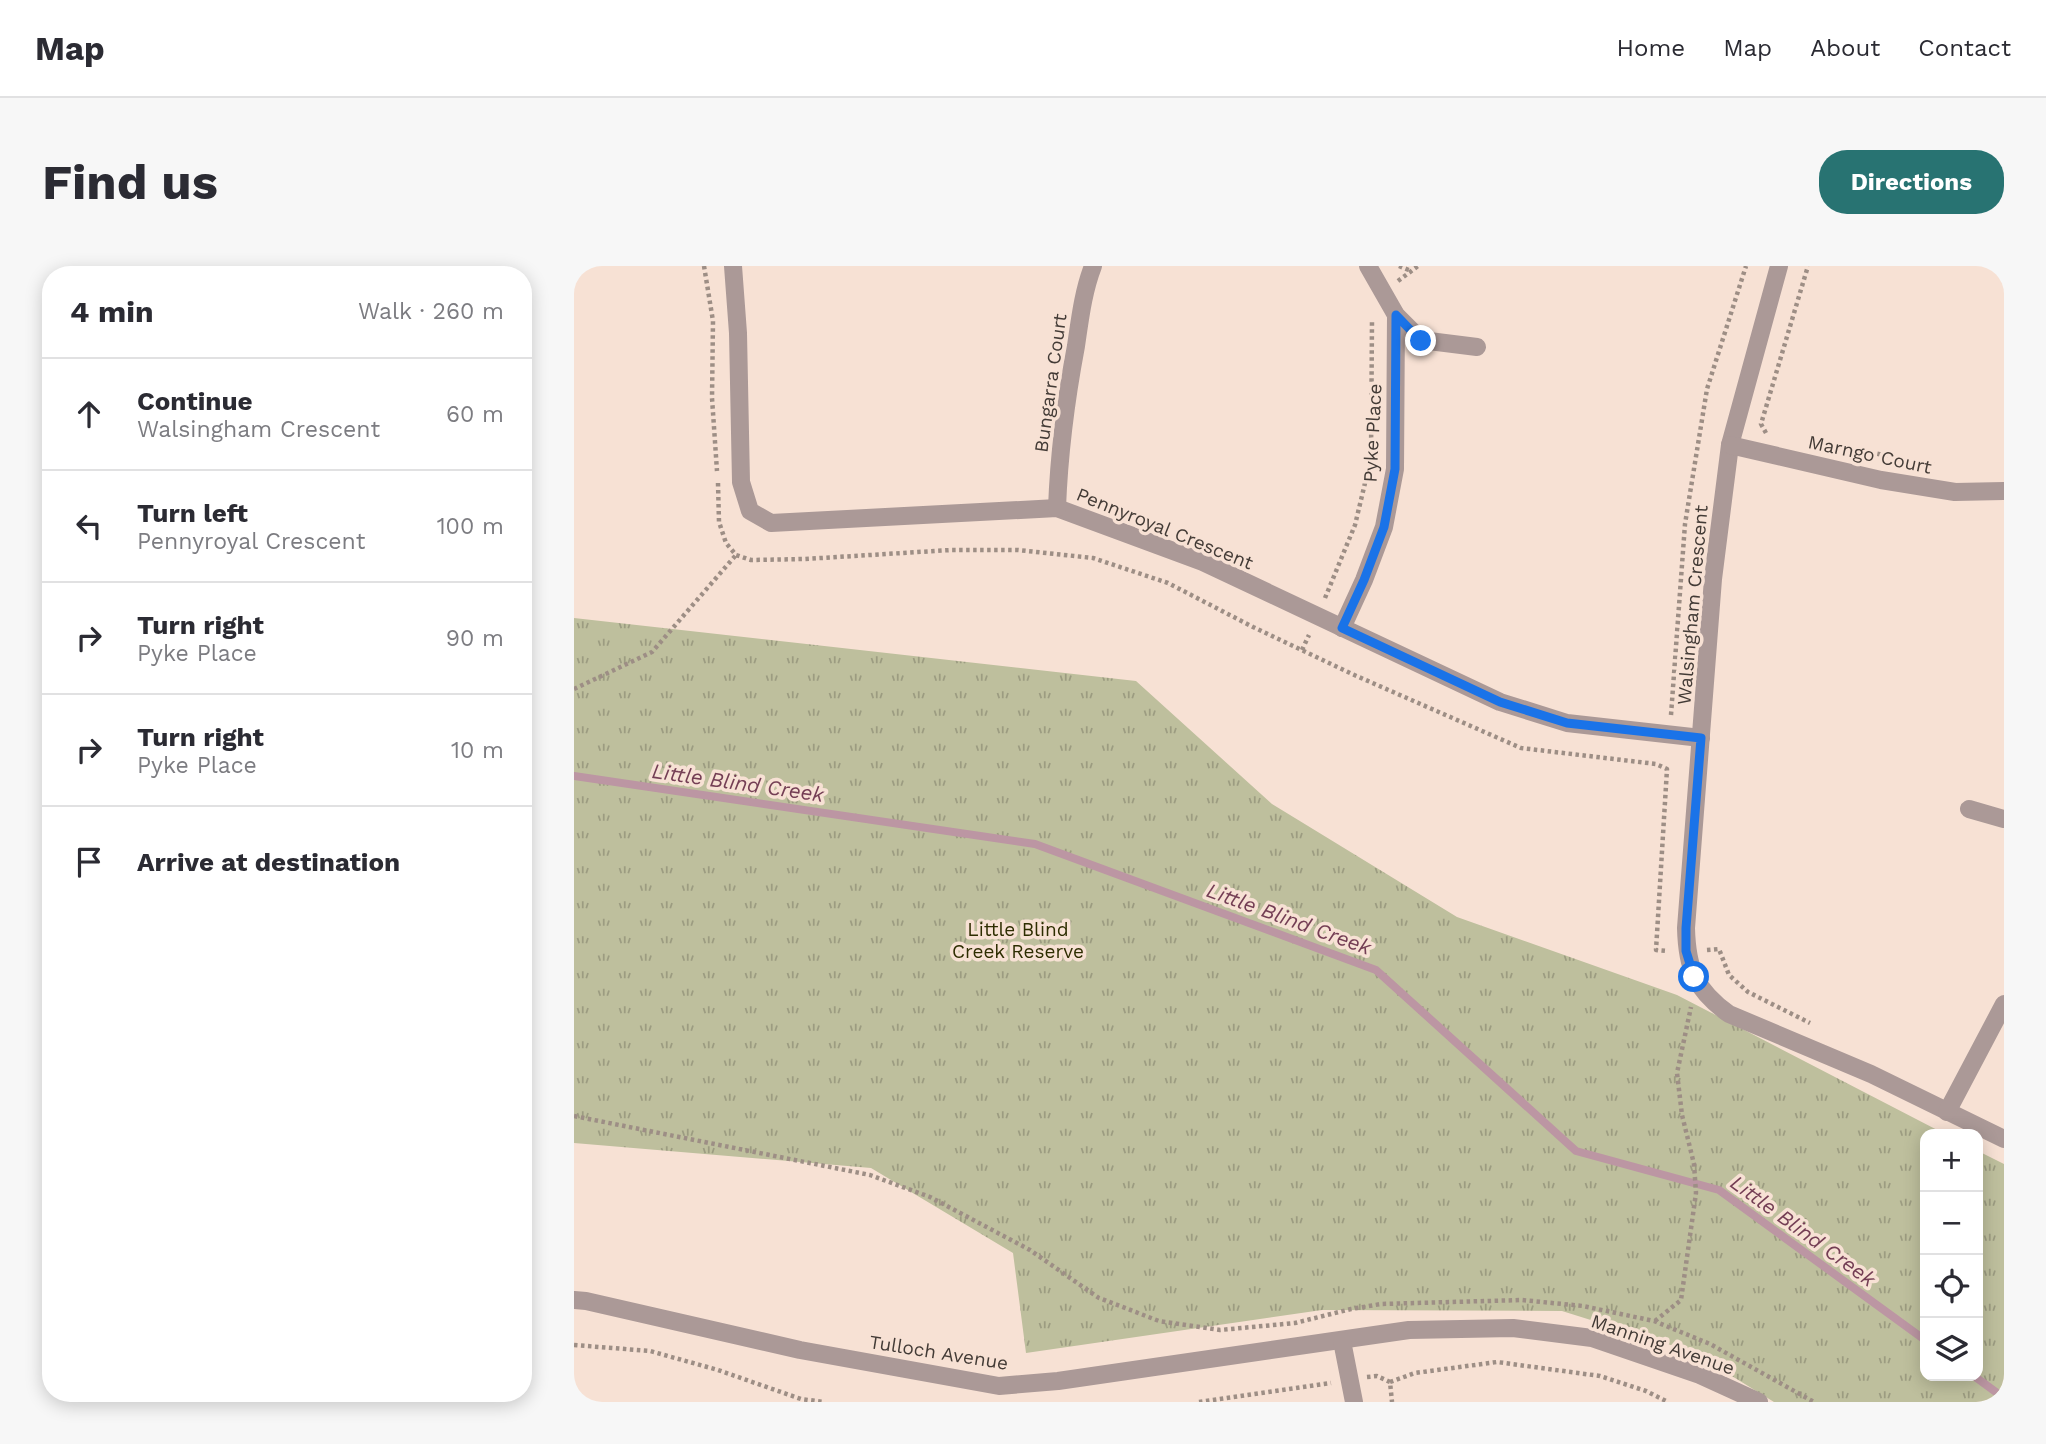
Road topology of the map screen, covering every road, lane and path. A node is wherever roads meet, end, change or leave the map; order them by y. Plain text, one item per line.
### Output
1 (704, 266) edge
2 (733, 266) edge
3 (1093, 266) edge
4 (1368, 266) edge
5 (1399, 266) edge
6 (1418, 266) edge
7 (1746, 266) edge
8 (1779, 266) edge
9 (1808, 266) edge
10 (1412, 271) junction
11 (1387, 298) junction
12 (1396, 315) junction
13 (1477, 346) dead end
14 (1768, 435) dead end
15 (1730, 445) junction
16 (1831, 445) dead end
17 (1934, 465) dead end
18 (2004, 491) edge
19 (1057, 508) junction
20 (736, 555) junction
21 (1317, 616) junction
22 (1342, 628) junction
23 (1302, 650) junction
24 (574, 689) edge
25 (1669, 735) junction
26 (1701, 738) junction
27 (1667, 769) junction
28 (1969, 809) dead end
29 (2004, 819) edge
30 (1686, 951) junction
31 (1692, 1003) dead end
32 (2004, 1004) edge
33 (1821, 1028) dead end
34 (1947, 1112) junction
35 (574, 1116) edge
36 (2004, 1139) edge
37 (574, 1300) edge
38 (1654, 1321) junction
39 (1342, 1340) junction
40 (574, 1345) edge
41 (1350, 1380) junction
42 (1390, 1382) junction
43 (1000, 1394) edge
44 (824, 1402) edge
45 (1199, 1402) edge
46 (1354, 1402) edge
47 (1392, 1402) edge
48 (1668, 1402) edge
49 (1759, 1402) edge
50 (1814, 1402) edge

1 - 20 path
2 - 19 street, Pennyroyal Crescent
3 - 19 street, Bungarra Court
4 - 11 street, Pyke Place
5 - 10 path
6 - 10 path
7 - 25 path
8 - 15 street, Walsingham Crescent
9 - 14 path
10 - 11 path
11 - 12 street, Pyke Place
11 - 21 path
12 - 13 street, Pyke Place
12 - 22 street, Pyke Place
15 - 18 street, Marngo Court
15 - 26 street, Walsingham Crescent
16 - 17 path
19 - 21 street, Pennyroyal Crescent
20 - 23 path
20 - 24 path
21 - 22 street, Pennyroyal Crescent
21 - 23 path
22 - 25 street, Pennyroyal Crescent
23 - 27 path
25 - 26 street, Pennyroyal Crescent
25 - 27 path
26 - 30 street, Walsingham Crescent
27 - 30 path
28 - 29 street
30 - 33 path
30 - 34 street, Walsingham Crescent
31 - 38 path
32 - 34 street
34 - 36 street, Walsingham Crescent
35 - 38 path
37 - 43 street, Tulloch Avenue
38 - 50 path
39 - 41 street
39 - 43 street, Tulloch Avenue
39 - 49 street, Manning Avenue
40 - 44 path
41 - 42 path
41 - 45 path
41 - 46 street
42 - 47 path
42 - 48 path

